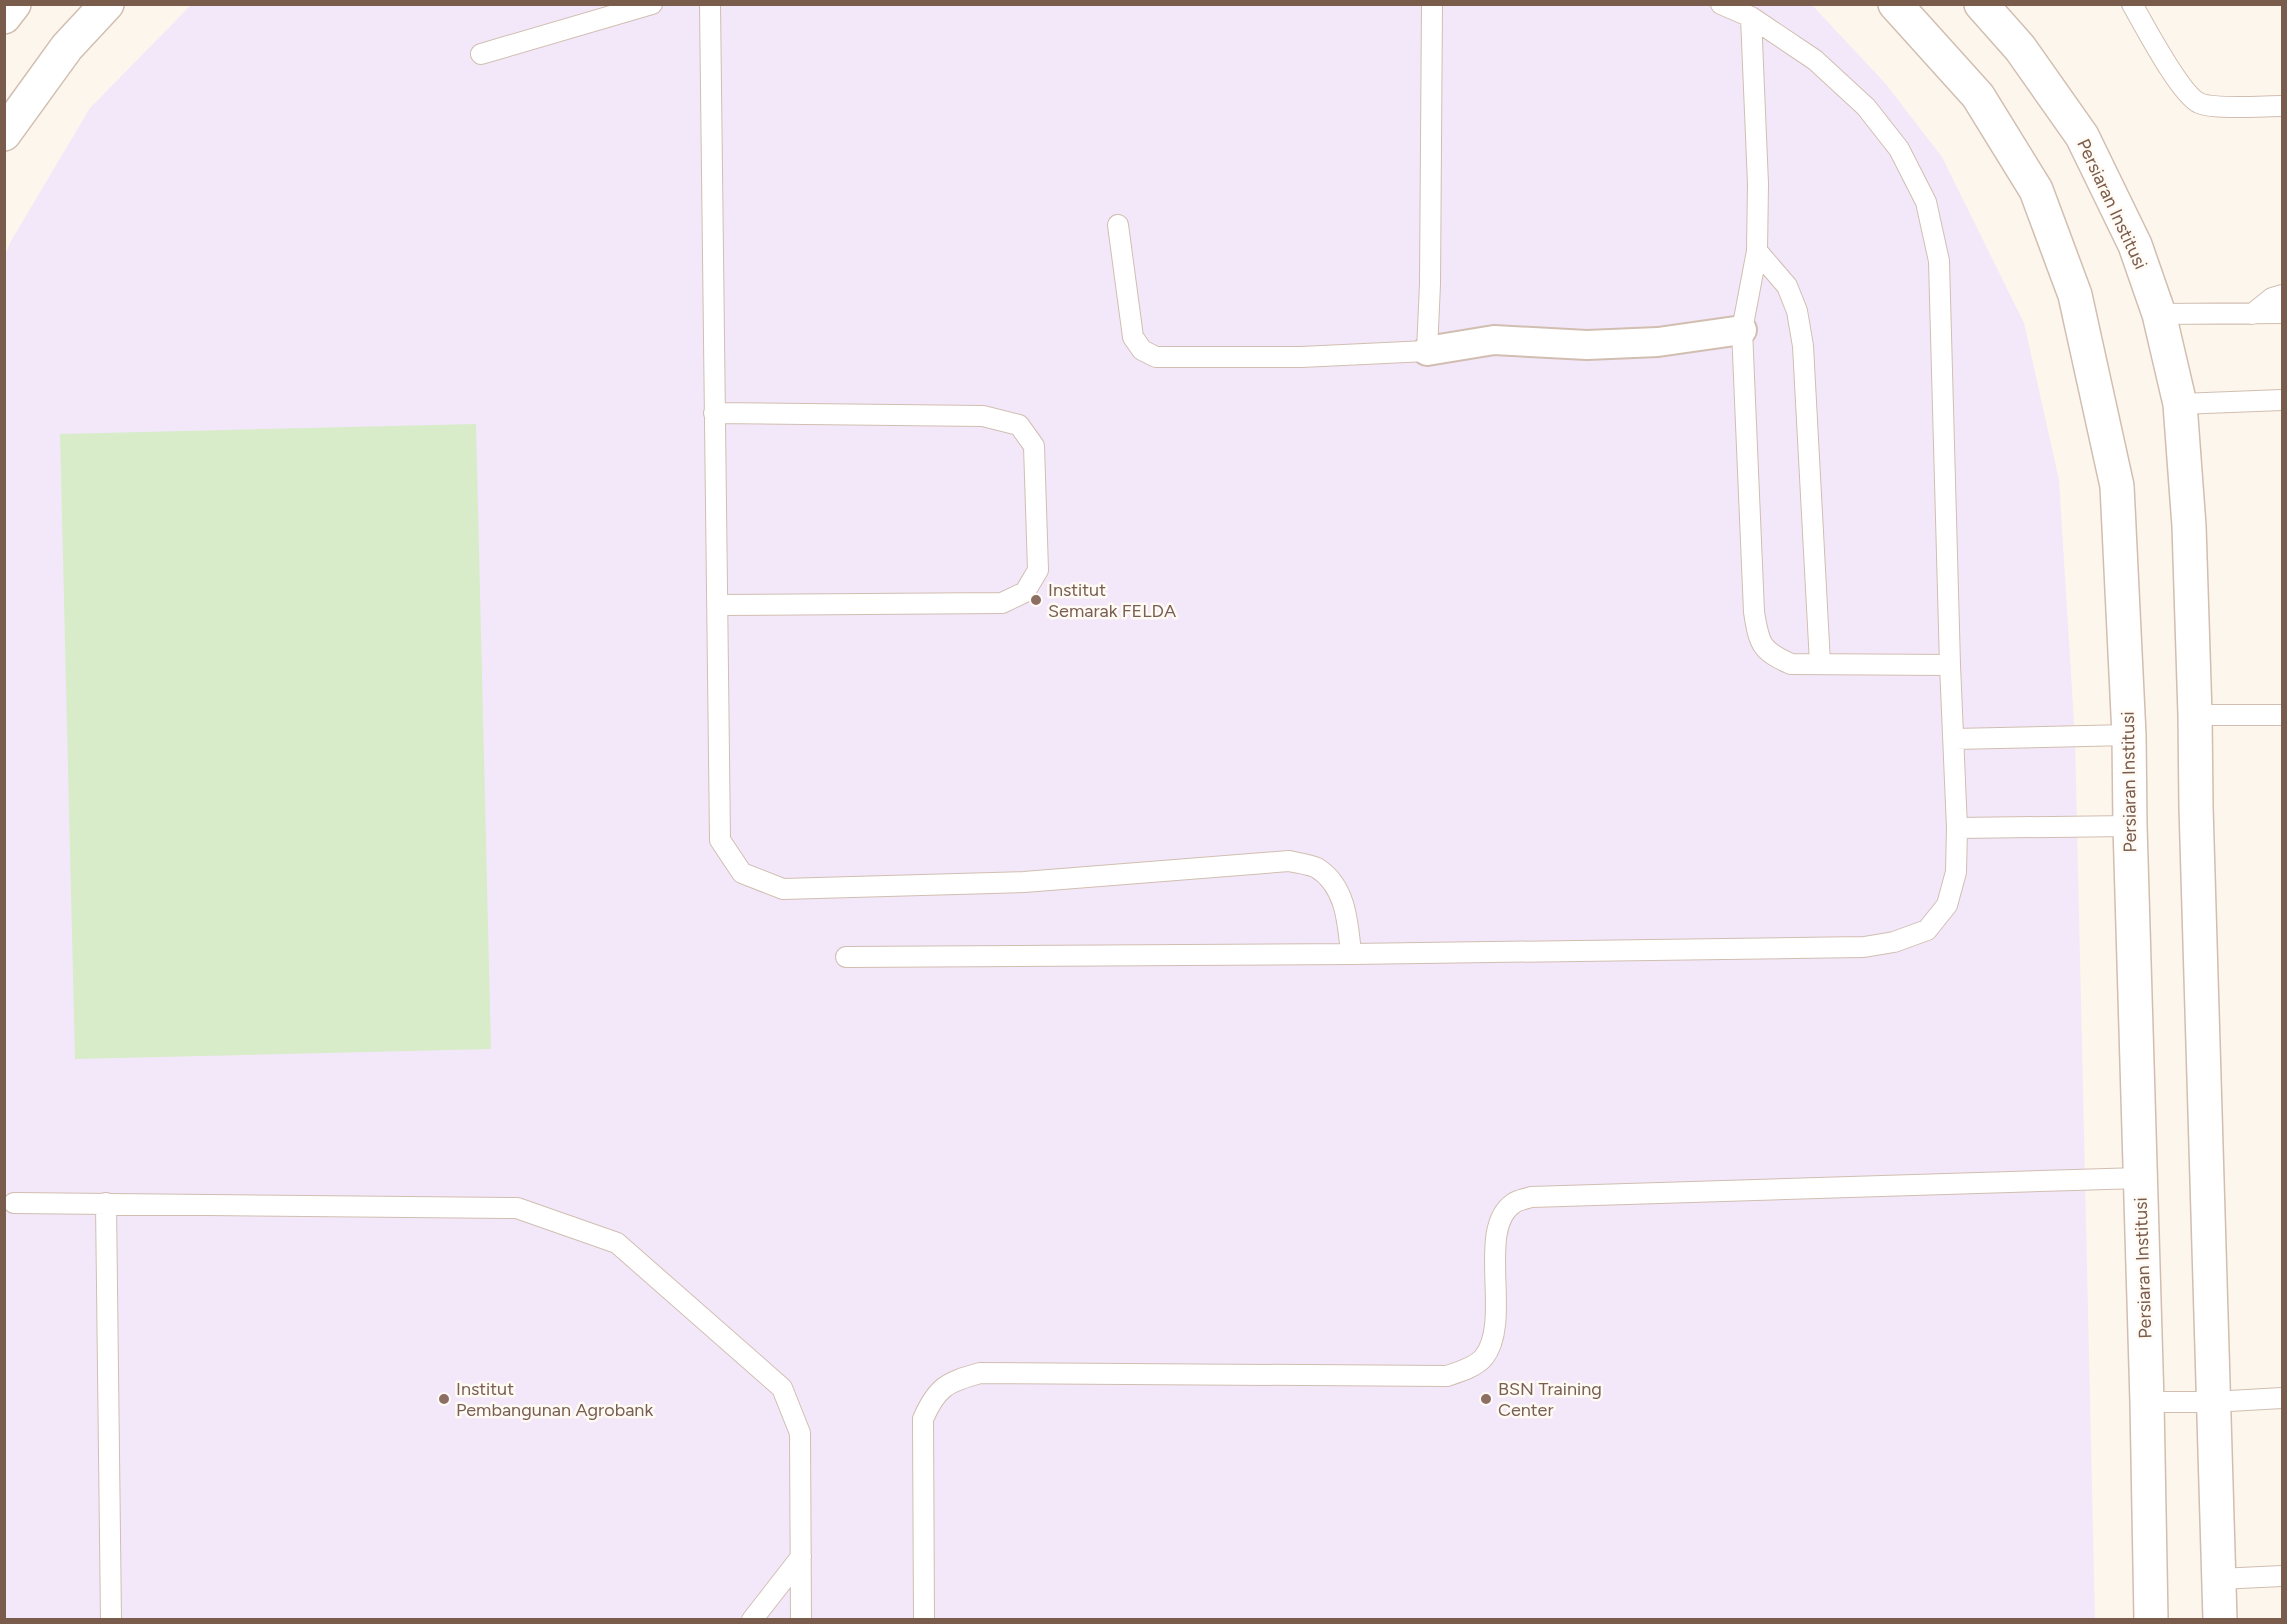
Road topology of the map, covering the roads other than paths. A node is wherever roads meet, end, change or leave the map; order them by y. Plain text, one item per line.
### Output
1 (14, 4) edge
2 (107, 4) edge
3 (652, 4) edge
4 (710, 4) edge
5 (1432, 4) edge
6 (1721, 4) edge
7 (1895, 4) edge
8 (1981, 4) edge
9 (2132, 4) edge
10 (1751, 16) junction
11 (4, 17) edge
12 (481, 54) dead end
13 (2283, 106) edge
14 (4, 134) edge
15 (1118, 225) dead end
16 (1757, 251) junction
17 (2283, 295) edge
18 (2159, 314) junction
19 (2252, 314) junction
20 (2283, 314) edge
21 (1742, 330) junction
22 (1427, 351) junction
23 (2283, 400) edge
24 (2180, 404) junction
25 (714, 413) junction
26 (718, 605) junction
27 (1820, 663) junction
28 (1950, 665) junction
29 (2195, 715) junction
30 (2283, 715) edge
31 (2129, 735) junction
32 (1954, 740) junction
33 (2130, 826) junction
34 (1958, 828) junction
35 (1351, 954) junction
36 (846, 957) dead end
37 (2140, 1178) junction
38 (15, 1203) dead end
39 (106, 1203) junction
40 (2283, 1398) edge
41 (2147, 1402) junction
42 (2212, 1402) junction
43 (801, 1557) junction
44 (2283, 1576) edge
45 (2219, 1579) junction
46 (111, 1620) edge
47 (752, 1620) edge
48 (801, 1620) edge
49 (924, 1620) edge
50 (2151, 1620) edge
51 (2220, 1620) edge

1 - 11 street
2 - 14 street
3 - 12 lane
4 - 25 lane
5 - 22 lane
6 - 10 lane
7 - 31 street, Persiaran Institusi
8 - 18 street, Persiaran Institusi
9 - 13 lane
10 - 16 lane
10 - 28 lane
15 - 22 lane
16 - 21 lane
16 - 27 lane
17 - 19 lane
18 - 19 lane
18 - 24 street, Persiaran Institusi
19 - 20 lane
21 - 22 street
21 - 27 lane
23 - 24 lane
24 - 29 street, Persiaran Institusi
25 - 26 lane
25 - 26 lane
26 - 35 lane
27 - 28 lane
28 - 32 lane
29 - 30 lane
29 - 42 street, Persiaran Institusi
31 - 32 lane
31 - 33 street, Persiaran Institusi
32 - 34 lane
33 - 34 lane
33 - 37 street, Persiaran Institusi
34 - 35 lane
35 - 36 lane
37 - 41 street, Persiaran Institusi
37 - 49 lane
38 - 39 lane
39 - 43 lane
39 - 46 lane
40 - 42 lane
41 - 42 lane
41 - 50 street, Persiaran Institusi
42 - 45 street, Persiaran Institusi
43 - 47 lane
43 - 48 lane
44 - 45 lane
45 - 51 street, Persiaran Institusi

